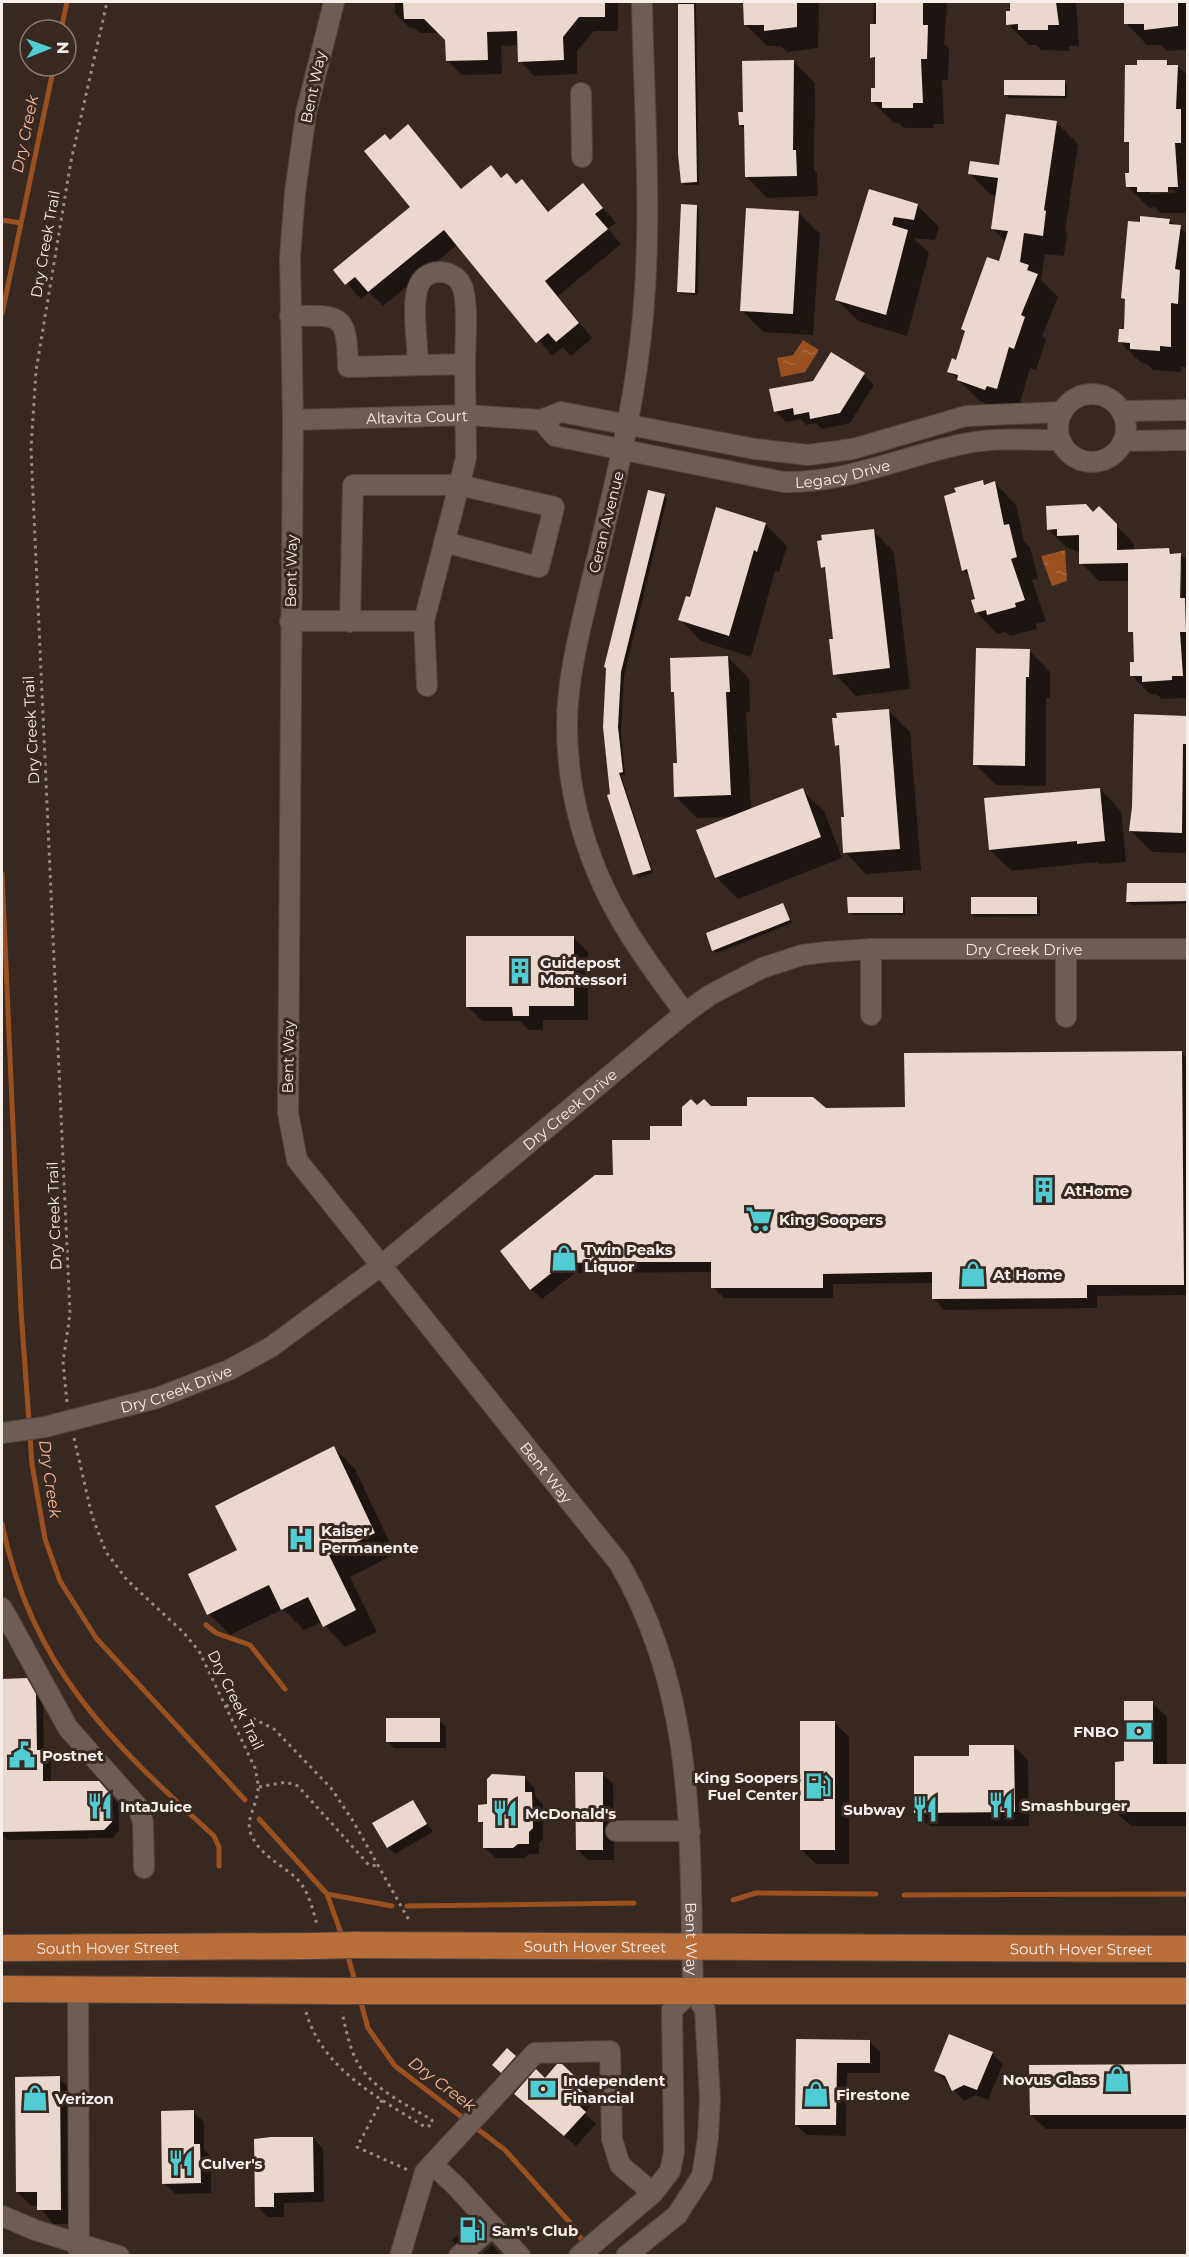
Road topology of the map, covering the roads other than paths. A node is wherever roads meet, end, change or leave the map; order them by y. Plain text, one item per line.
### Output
1 (334, 2) edge
2 (642, 2) edge
3 (581, 93) dead end
4 (582, 157) dead end
5 (290, 316) junction
6 (465, 364) junction
7 (418, 365) junction
8 (1188, 410) edge
9 (1122, 411) junction
10 (1062, 412) junction
11 (467, 415) junction
12 (292, 420) junction
13 (541, 420) junction
14 (628, 425) junction
15 (1060, 440) junction
16 (1188, 440) edge
17 (1124, 441) junction
18 (623, 451) junction
19 (459, 485) junction
20 (444, 542) junction
21 (290, 621) junction
22 (424, 621) junction
23 (350, 622) junction
24 (427, 686) dead end
25 (871, 949) junction
26 (1066, 949) junction
27 (1188, 949) edge
28 (686, 1013) junction
29 (871, 1015) dead end
30 (1066, 1017) dead end
31 (382, 1265) junction
32 (9, 1433) edge
33 (2, 1609) edge
34 (616, 1831) dead end
35 (690, 1831) junction
36 (144, 1868) dead end
37 (2, 1948) edge
38 (692, 1949) junction
39 (1188, 1949) edge
40 (78, 1988) junction
41 (2, 1989) edge
42 (693, 1990) junction
43 (1188, 1991) edge
44 (432, 2164) junction
45 (653, 2193) junction
46 (2, 2216) edge
47 (493, 2226) junction
48 (79, 2249) edge
49 (628, 2253) edge
50 (119, 2256) edge
51 (400, 2256) edge
52 (459, 2256) edge
53 (520, 2256) edge
54 (579, 2256) edge

1 - 5 street, Bent Way
2 - 14 street, Ceran Avenue
3 - 4 street
5 - 7 street
5 - 12 street, Bent Way
6 - 7 street
6 - 7 street
6 - 11 street
8 - 9 street
9 - 10 street
9 - 17 street
10 - 14 street, Legacy Drive
10 - 15 street
11 - 12 street, Altavita Court
11 - 13 street, Altavita Court
11 - 19 street
12 - 21 street, Bent Way
13 - 14 street, Altavita Court
13 - 18 street
14 - 18 street, Ceran Avenue
15 - 17 street
15 - 18 street, Legacy Drive
16 - 17 street
18 - 28 street, Ceran Avenue
19 - 20 street
19 - 20 street
19 - 23 street
20 - 22 street
21 - 23 street
21 - 31 street, Bent Way
22 - 23 street
22 - 24 street
25 - 26 street, Dry Creek Drive
25 - 28 street, Dry Creek Drive
25 - 29 street
26 - 27 street, Dry Creek Drive
26 - 30 street
28 - 31 street, Dry Creek Drive
31 - 32 street, Dry Creek Drive
31 - 35 street, Bent Way
33 - 36 street
34 - 35 street
35 - 38 street, Bent Way
37 - 38 main road, South Hover Street, bridge
38 - 39 main road, South Hover Street
38 - 42 street, Bent Way
40 - 41 main road
40 - 42 main road, bridge
40 - 48 street
42 - 43 main road
42 - 45 street, Bent Way
42 - 49 street, Bent Way
44 - 45 street
44 - 47 street
44 - 51 street
45 - 54 street, Bent Way
46 - 48 street
47 - 52 street
47 - 53 street
48 - 50 street

